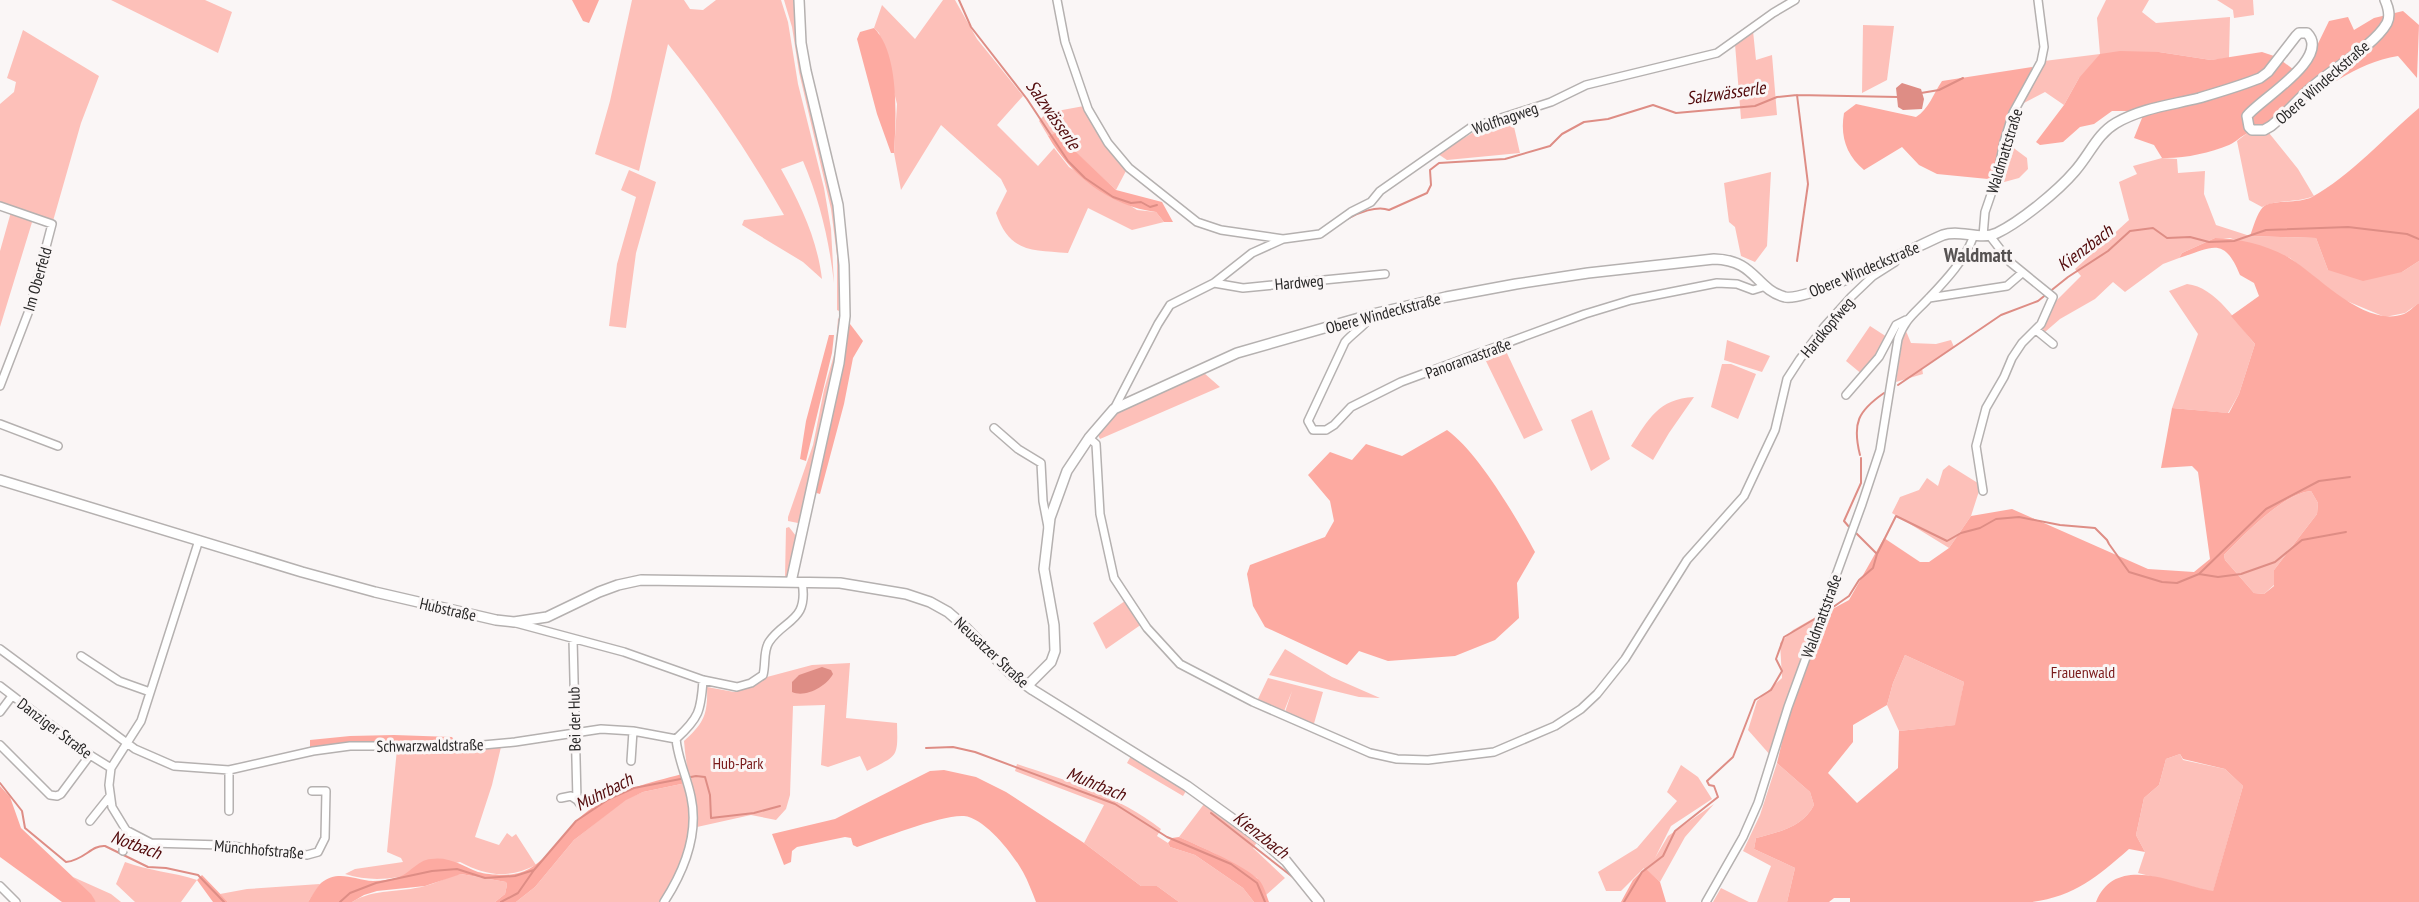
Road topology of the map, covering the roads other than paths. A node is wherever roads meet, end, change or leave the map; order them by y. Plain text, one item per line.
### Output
1 (799, 0) edge
2 (1057, 0) edge
3 (1795, 0) edge
4 (2038, 0) edge
5 (2385, 0) edge
6 (0, 206) edge
7 (1982, 235) junction
8 (1283, 239) junction
9 (1896, 256) junction
10 (2022, 273) junction
11 (1385, 274) dead end
12 (1214, 283) junction
13 (1766, 286) junction
14 (1929, 298) junction
15 (1373, 314) junction
16 (1906, 321) junction
17 (2036, 330) junction
18 (2053, 344) dead end
19 (0, 386) edge
20 (1846, 395) dead end
21 (1114, 409) junction
22 (0, 424) edge
23 (994, 428) dead end
24 (1089, 438) junction
25 (58, 447) dead end
26 (0, 480) edge
27 (1983, 491) dead end
28 (1048, 509) junction
29 (199, 540) junction
30 (800, 551) junction
31 (791, 582) junction
32 (802, 582) junction
33 (514, 622) junction
34 (573, 639) junction
35 (0, 649) edge
36 (81, 656) dead end
37 (703, 680) junction
38 (0, 686) edge
39 (1027, 686) junction
40 (150, 692) junction
41 (12, 696) junction
42 (0, 712) edge
43 (633, 731) junction
44 (574, 732) junction
45 (676, 739) junction
46 (128, 744) junction
47 (0, 745) edge
48 (90, 755) junction
49 (632, 761) dead end
50 (111, 768) junction
51 (229, 770) junction
52 (312, 791) dead end
53 (110, 796) junction
54 (561, 798) dead end
55 (229, 811) dead end
56 (90, 821) dead end
57 (126, 830) junction
58 (123, 851) dead end
59 (0, 886) edge
60 (16, 902) edge
61 (664, 902) edge
62 (1319, 902) edge
63 (1706, 902) edge

1 - 30 street, Hubstraße
2 - 8 street
3 - 8 street, Wolfhagweg
4 - 7 street, Waldmattstraße
5 - 7 street, Obere Windeckstraße
6 - 19 street, Im Oberfeld
7 - 9 street, Obere Windeckstraße
7 - 10 street
7 - 14 street, Waldmattstraße
8 - 12 street, Wolfhagweg
9 - 13 street, Obere Windeckstraße
9 - 24 street, Hardkopfweg
10 - 14 street
10 - 17 street
11 - 12 street, Hardweg
12 - 21 street, Wolfhagweg
13 - 15 street, Obere Windeckstraße
13 - 15 street, Panoramastraße
14 - 16 street, Waldmattstraße
15 - 21 street, Obere Windeckstraße
16 - 20 street, Waldmattstraße
16 - 63 street, Waldmattstraße
17 - 18 street
17 - 27 street
21 - 24 street
22 - 25 street
23 - 28 street
24 - 28 street
26 - 29 street, Hubstraße
28 - 39 street
29 - 33 street, Hubstraße
29 - 40 street
30 - 31 street, Hubstraße
30 - 32 street, Hubstraße
31 - 32 street, Neusatzer Straße
31 - 33 street, Neusatzer Straße
32 - 37 street, Hubstraße
32 - 39 street, Neusatzer Straße
33 - 34 street, Hubstraße
34 - 37 street, Hubstraße
34 - 44 street, Bei der Hub
35 - 46 street, Schwarzwaldstraße
36 - 40 street
37 - 45 street
38 - 41 street, Danziger Straße
39 - 62 street, Neusatzer Straße
40 - 46 street
41 - 42 street
41 - 48 street, Danziger Straße
43 - 44 street, Schwarzwaldstraße
43 - 45 street, Schwarzwaldstraße
43 - 49 street
44 - 51 street, Schwarzwaldstraße
44 - 54 street, Bei der Hub
45 - 61 street
46 - 50 street
46 - 51 street, Schwarzwaldstraße
47 - 48 street
48 - 50 street, Danziger Straße
50 - 53 street
51 - 55 street
52 - 57 street, Münchhofstraße
53 - 56 street
53 - 57 street
57 - 58 street
59 - 60 street

